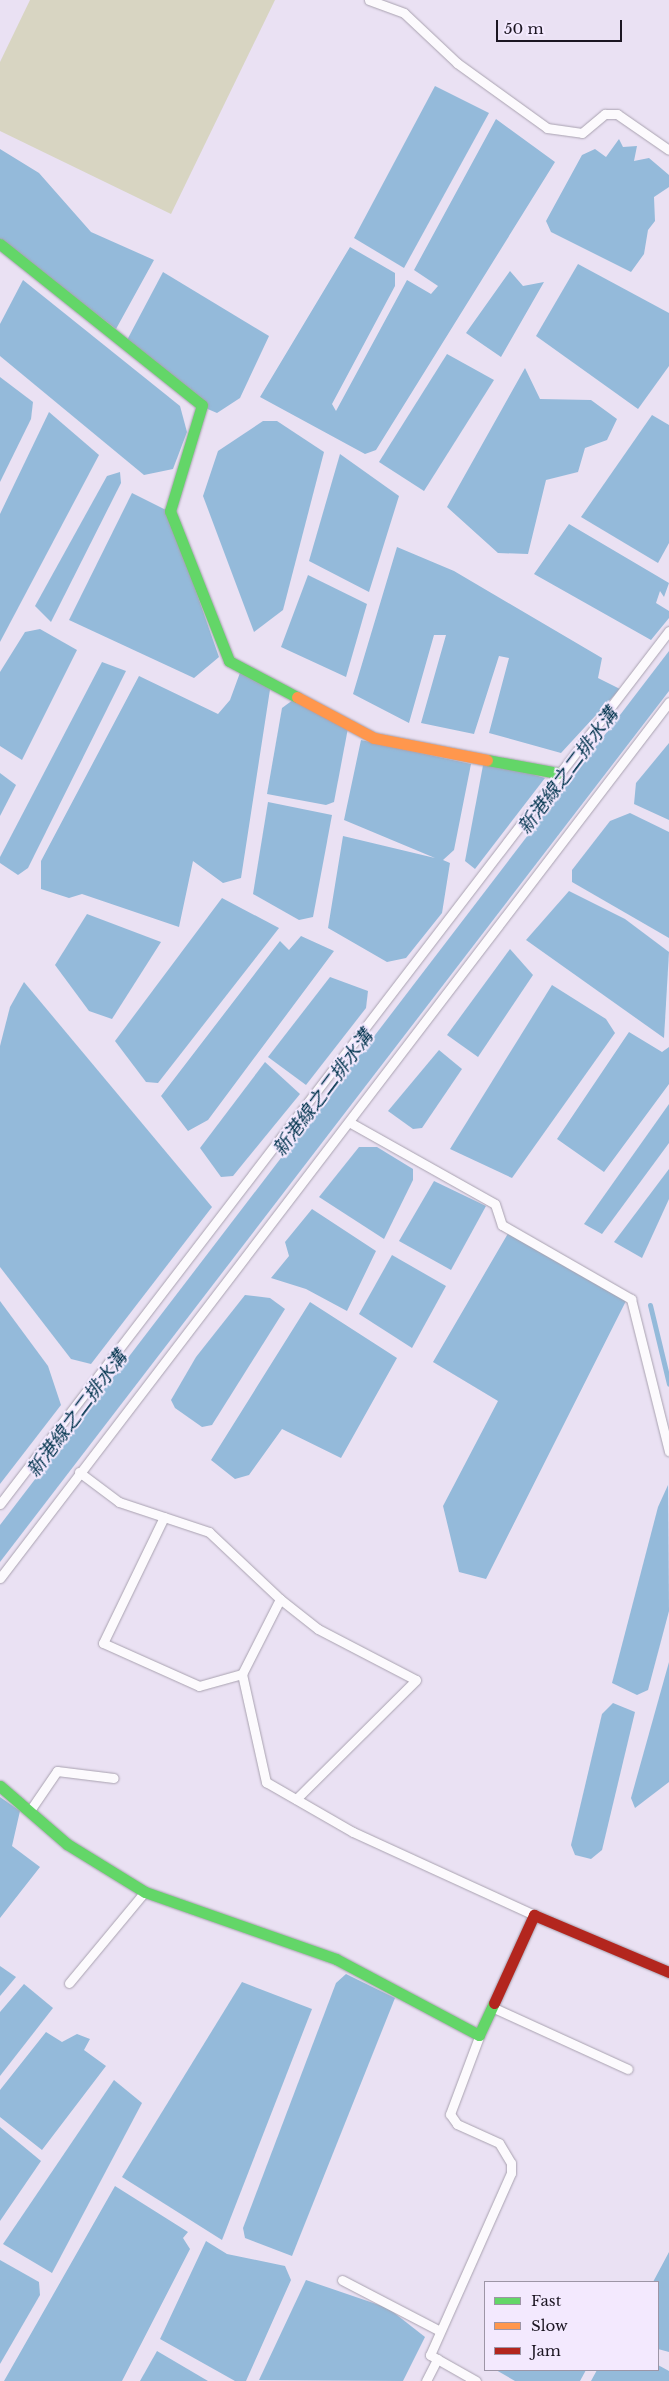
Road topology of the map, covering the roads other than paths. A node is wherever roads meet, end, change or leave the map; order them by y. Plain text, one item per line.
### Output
1 (369, 0) edge
2 (669, 150) edge
3 (0, 244) edge
4 (669, 631) edge
5 (669, 702) edge
6 (558, 773) junction
7 (349, 1122) junction
8 (669, 1451) edge
9 (79, 1472) junction
10 (0, 1504) edge
11 (164, 1517) junction
12 (0, 1578) edge
13 (280, 1599) junction
14 (242, 1674) junction
15 (114, 1778) dead end
16 (0, 1786) edge
17 (296, 1798) junction
18 (28, 1813) junction
19 (145, 1892) junction
20 (534, 1915) junction
21 (669, 1972) edge
22 (69, 1984) dead end
23 (491, 2006) junction
24 (479, 2035) junction
25 (628, 2068) dead end
26 (342, 2280) dead end
27 (440, 2331) junction
28 (437, 2359) junction
29 (426, 2381) edge
30 (476, 2381) edge

1 - 2 lane
3 - 6 street
4 - 6 lane
5 - 7 lane
6 - 10 lane
7 - 8 lane
7 - 9 lane
9 - 11 lane
9 - 12 lane
11 - 13 lane
11 - 14 lane
13 - 14 lane
13 - 17 lane
14 - 17 lane
15 - 18 lane
16 - 18 street
17 - 20 lane
18 - 19 street
19 - 22 lane
19 - 24 street
20 - 21 street
20 - 23 street
23 - 24 street
23 - 25 lane
24 - 27 lane
26 - 27 lane
27 - 28 lane
28 - 29 lane
28 - 30 lane

